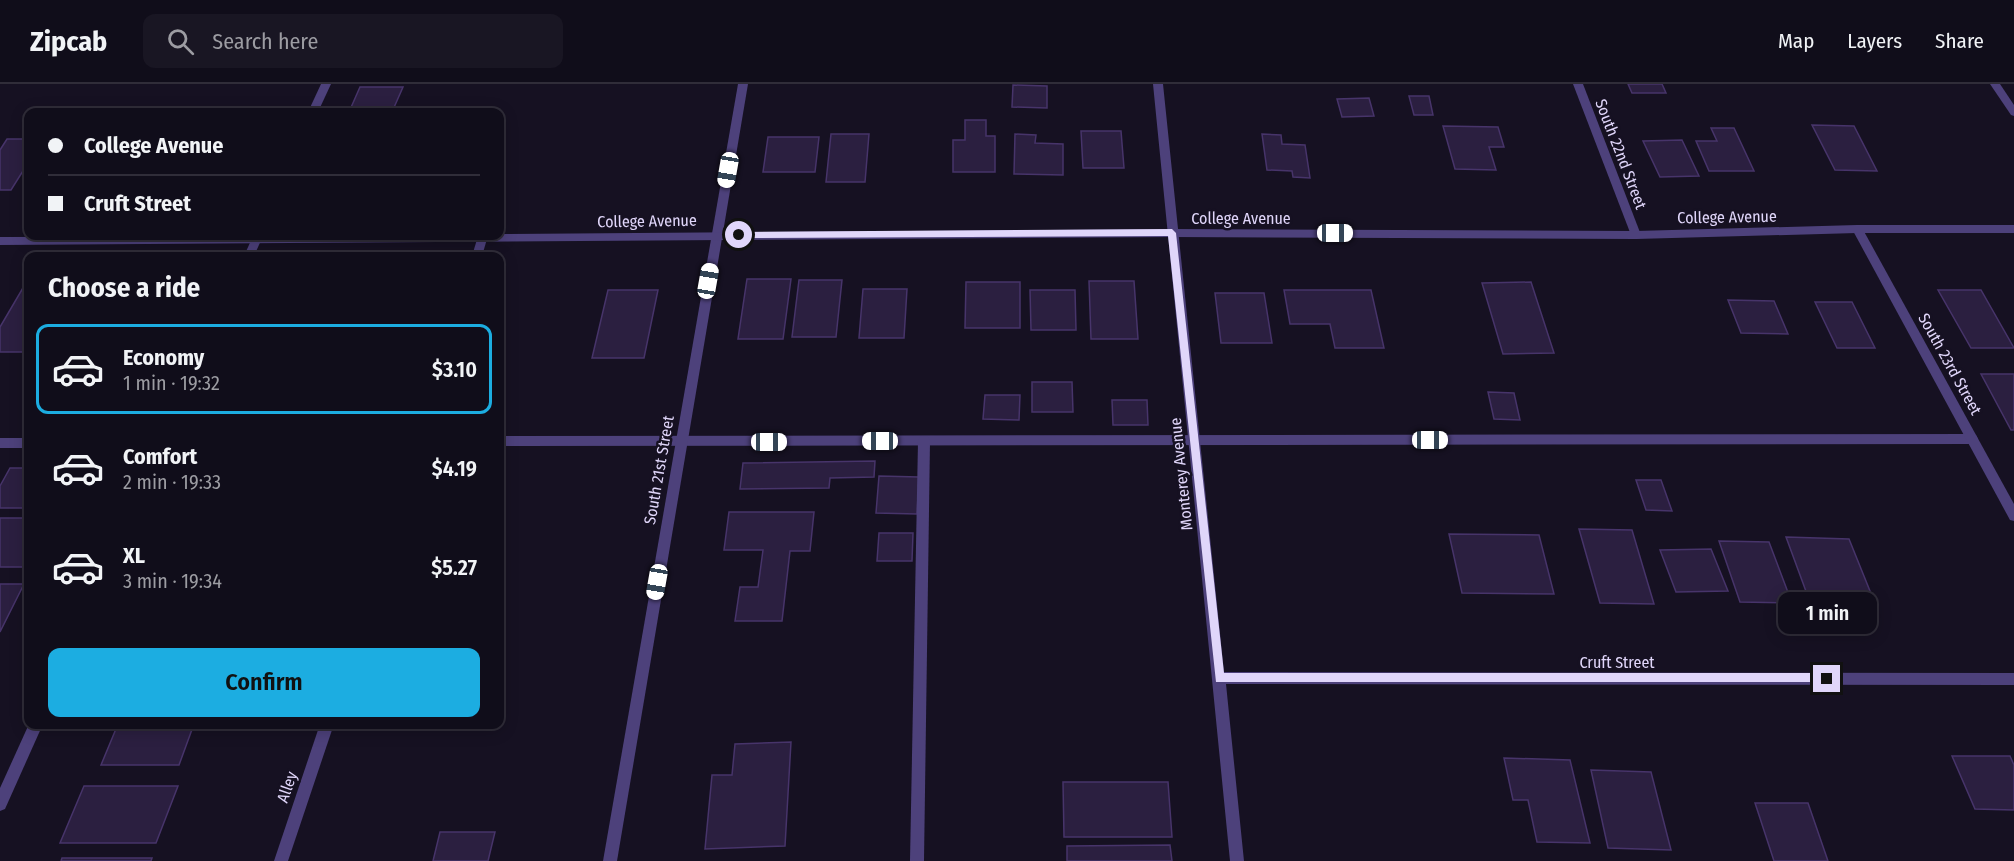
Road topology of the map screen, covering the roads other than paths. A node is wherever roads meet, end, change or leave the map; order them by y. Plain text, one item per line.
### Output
1 (326, 84) edge
2 (743, 84) edge
3 (1158, 84) edge
4 (1578, 84) edge
5 (1995, 84) edge
6 (315, 108) edge
7 (2014, 113) edge
8 (1857, 229) junction
9 (2014, 229) edge
10 (1172, 233) junction
11 (716, 235) junction
12 (1636, 235) junction
13 (504, 239) edge
14 (86, 240) edge
15 (0, 241) edge
16 (1972, 439) junction
17 (504, 441) edge
18 (924, 441) junction
19 (1194, 441) junction
20 (681, 442) junction
21 (0, 443) edge
22 (24, 443) edge
23 (2014, 516) edge
24 (1219, 678) junction
25 (2014, 679) edge
26 (34, 729) edge
27 (325, 729) edge
28 (0, 804) edge
29 (281, 861) edge
30 (610, 861) edge
31 (916, 861) edge
32 (1237, 861) edge

1 - 6 street
2 - 11 street, South 21st Street
3 - 10 street, Monterey Avenue
4 - 12 street, South 22nd Street
5 - 7 street
8 - 9 street, College Avenue
8 - 12 street, College Avenue
8 - 16 street, South 23rd Street
10 - 11 street, College Avenue
10 - 12 street, College Avenue
10 - 19 street, Monterey Avenue
11 - 13 street, College Avenue
11 - 20 street, South 21st Street
14 - 15 street, College Avenue
16 - 19 street
16 - 23 street, South 23rd Street
17 - 20 street
18 - 19 street
18 - 20 street
18 - 31 street
19 - 24 street, Monterey Avenue
20 - 30 street, South 21st Street
21 - 22 street
24 - 25 street, Cruft Street
24 - 32 street, Monterey Avenue
26 - 28 street
27 - 29 street, Alley

